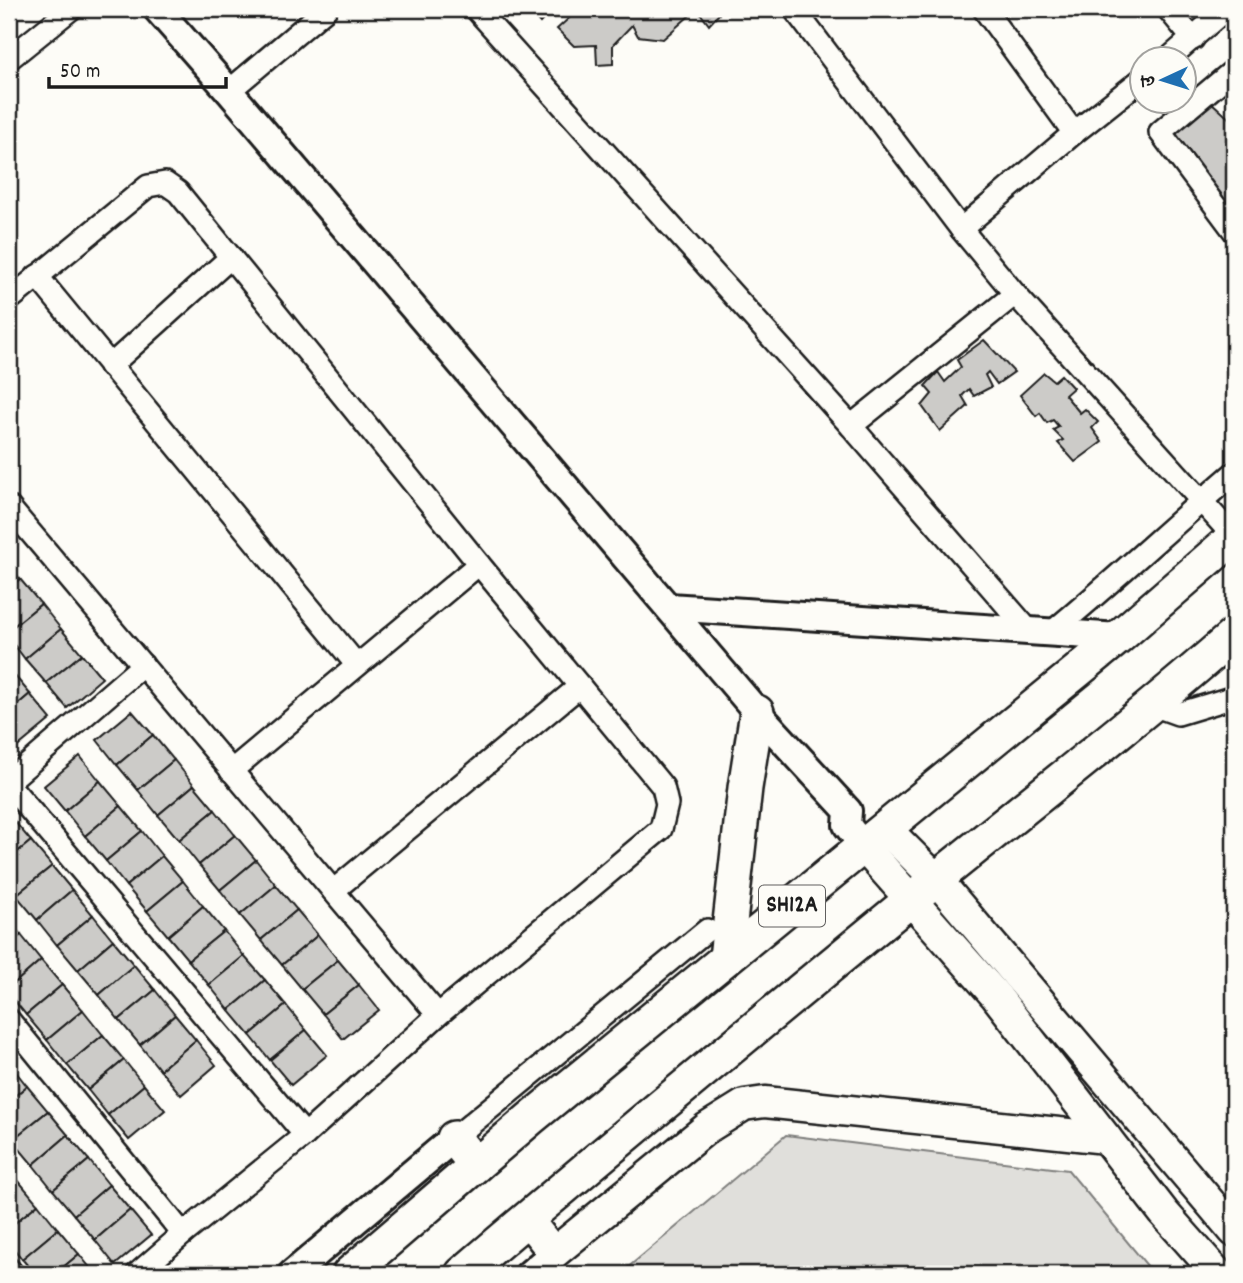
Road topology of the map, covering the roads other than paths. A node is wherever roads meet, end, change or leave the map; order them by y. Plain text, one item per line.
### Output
1 (71, 9) edge
2 (157, 9) edge
3 (326, 9) edge
4 (475, 9) edge
5 (794, 9) edge
6 (984, 9) edge
7 (1168, 9) edge
8 (1226, 9) edge
9 (1193, 39) junction
10 (1184, 46) edge
11 (9, 59) edge
12 (1234, 70) edge
13 (1128, 90) edge
14 (229, 91) junction
15 (1074, 133) junction
16 (961, 229) junction
17 (1234, 231) edge
18 (231, 257) junction
19 (37, 276) junction
20 (1015, 294) junction
21 (9, 300) edge
22 (110, 366) junction
23 (851, 426) junction
24 (1234, 473) edge
25 (1201, 500) junction
26 (9, 507) edge
27 (1234, 537) edge
28 (479, 564) junction
29 (669, 607) junction
30 (1040, 632) junction
31 (1234, 635) edge
32 (1119, 637) junction
33 (356, 664) junction
34 (143, 665) junction
35 (580, 686) junction
36 (1234, 697) edge
37 (1153, 705) junction
38 (757, 712) junction
39 (232, 771) junction
40 (9, 783) edge
41 (875, 838) junction
42 (924, 889) junction
43 (333, 891) junction
44 (707, 930) dead end
45 (726, 958) junction
46 (438, 1015) junction
47 (9, 1020) edge
48 (305, 1135) junction
49 (454, 1138) junction
50 (1106, 1138) junction
51 (476, 1165) junction
52 (527, 1219) junction
53 (1234, 1231) edge
54 (183, 1234) junction
55 (554, 1253) junction
56 (9, 1269) edge
57 (13, 1274) edge
58 (137, 1274) edge
59 (292, 1274) edge
60 (349, 1274) edge
61 (462, 1274) edge
62 (529, 1274) edge
63 (1218, 1274) edge

1 - 11 street
2 - 14 street
3 - 14 street
4 - 23 street
5 - 16 street
6 - 15 street
7 - 9 street
8 - 9 street
9 - 10 street
12 - 17 street
13 - 15 street
14 - 29 street
15 - 16 street
16 - 20 street
18 - 19 street
18 - 22 street
18 - 28 street
19 - 21 street
19 - 22 street
20 - 23 street
20 - 25 street
22 - 33 street
23 - 30 street
24 - 25 street
25 - 27 street
25 - 30 street
26 - 34 street
27 - 32 main road, SH12A
28 - 33 street
28 - 35 street
29 - 30 street
29 - 38 street
30 - 32 street
31 - 37 main road, SH12A
32 - 41 main road, SH12A
33 - 39 street
34 - 39 street
34 - 40 street
35 - 43 street
35 - 46 street
36 - 37 street
37 - 42 main road, SH12A
38 - 41 street
38 - 45 main road
39 - 43 street
40 - 48 street
41 - 42 main road
41 - 45 main road, SH12A
42 - 50 main road
42 - 52 main road, SH12A
42 - 53 main road
43 - 46 street
44 - 49 street
45 - 51 main road, SH12A
46 - 48 street
47 - 54 street
48 - 54 street
49 - 51 main road
49 - 59 street
50 - 55 main road
50 - 63 main road
51 - 60 main road, SH12A
52 - 55 main road
52 - 61 main road, SH12A
54 - 58 street
55 - 62 street
56 - 57 street

